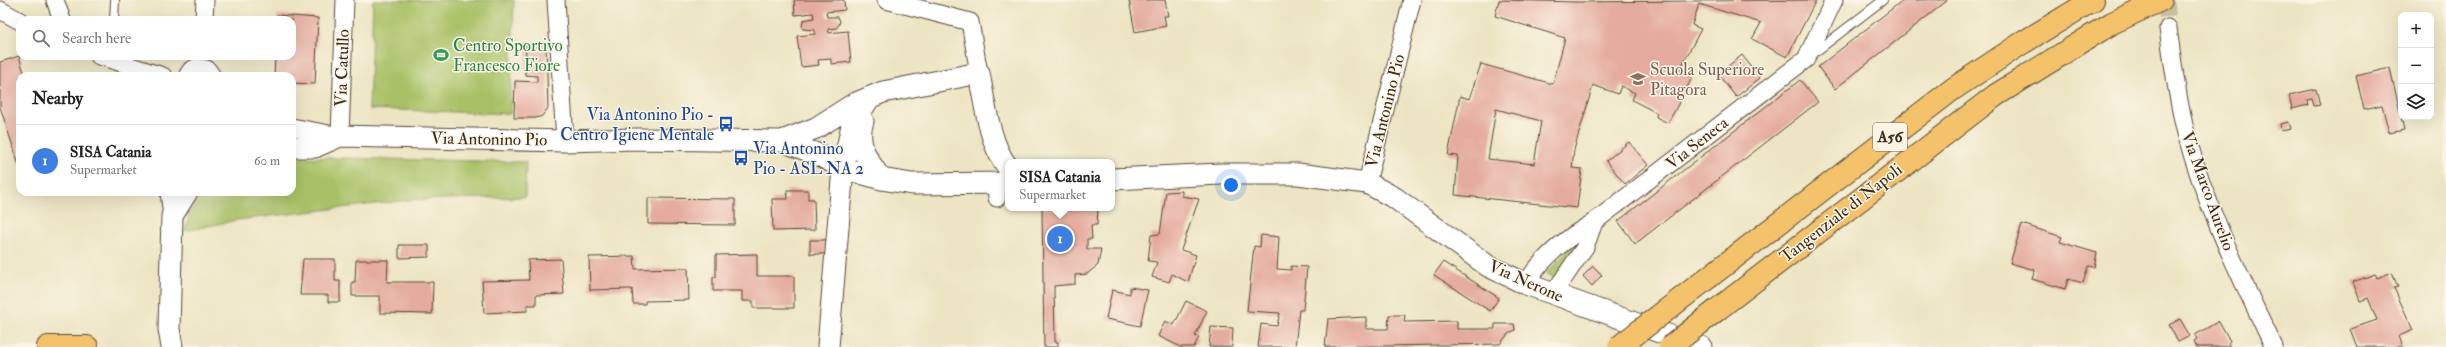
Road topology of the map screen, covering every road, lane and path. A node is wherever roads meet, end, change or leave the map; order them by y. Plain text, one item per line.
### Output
1 (55, 0) edge
2 (115, 0) edge
3 (205, 0) edge
4 (345, 0) edge
5 (556, 0) edge
6 (886, 0) edge
7 (1412, 0) edge
8 (1834, 0) edge
9 (1883, 0) edge
10 (2093, 0) edge
11 (2161, 0) edge
12 (0, 10) edge
13 (61, 16) edge
14 (114, 16) edge
15 (204, 16) edge
16 (16, 19) edge
17 (2168, 28) tunnel mouth
18 (1806, 59) junction
19 (114, 60) edge
20 (151, 72) edge
21 (979, 73) junction
22 (870, 97) junction
23 (296, 128) edge
24 (340, 136) junction
25 (565, 141) junction
26 (782, 141) junction
27 (296, 147) edge
28 (997, 147) junction
29 (843, 168) junction
30 (881, 179) junction
31 (1115, 179) edge
32 (1002, 183) edge
33 (1367, 183) junction
34 (968, 184) junction
35 (170, 196) edge
36 (184, 196) edge
37 (172, 216) junction
38 (1594, 222) junction
39 (1526, 284) junction
40 (1553, 294) junction
41 (48, 347) edge
42 (87, 347) edge
43 (172, 347) edge
44 (828, 347) edge
45 (1619, 347) edge
46 (1670, 347) edge
47 (1701, 347) edge
48 (2274, 347) edge

1 - 13 street
2 - 14 lane
3 - 15 street
4 - 24 street, Via Catullo
5 - 25 street
6 - 21 street
7 - 33 street, Via Antonino Pio
8 - 18 street, Via Seneca
9 - 18 lane
10 - 45 main road, Tangenziale di Napoli / A56, bridge
11 - 46 main road, Tangenziale di Napoli / A56, bridge
12 - 16 street
17 - 48 street, Via Marco Aurelio
18 - 38 street, Via Seneca
19 - 20 street
21 - 22 street, Via Antonino Pio
21 - 28 street, Via Antonino Pio
22 - 26 street, Via Antonino Pio
22 - 29 street
22 - 30 street
23 - 24 street, Via Antonino Pio
24 - 25 street, Via Antonino Pio
24 - 27 street, Via Antonino Pio
25 - 26 street, Via Antonino Pio
26 - 29 street, Via Antonino Pio
28 - 32 street, Via Antonino Pio
28 - 34 street, Via Antonino Pio
29 - 30 street, Via Antonino Pio
29 - 44 street
30 - 34 street, Via Antonino Pio
31 - 33 street, Via Antonino Pio
32 - 34 street, Via Antonino Pio
33 - 39 street, Via Nerone
35 - 37 street
36 - 37 street
37 - 43 street
38 - 39 street, Via Seneca
38 - 40 street
39 - 40 street, Via Nerone
40 - 47 street, Via Nerone
41 - 42 main road

